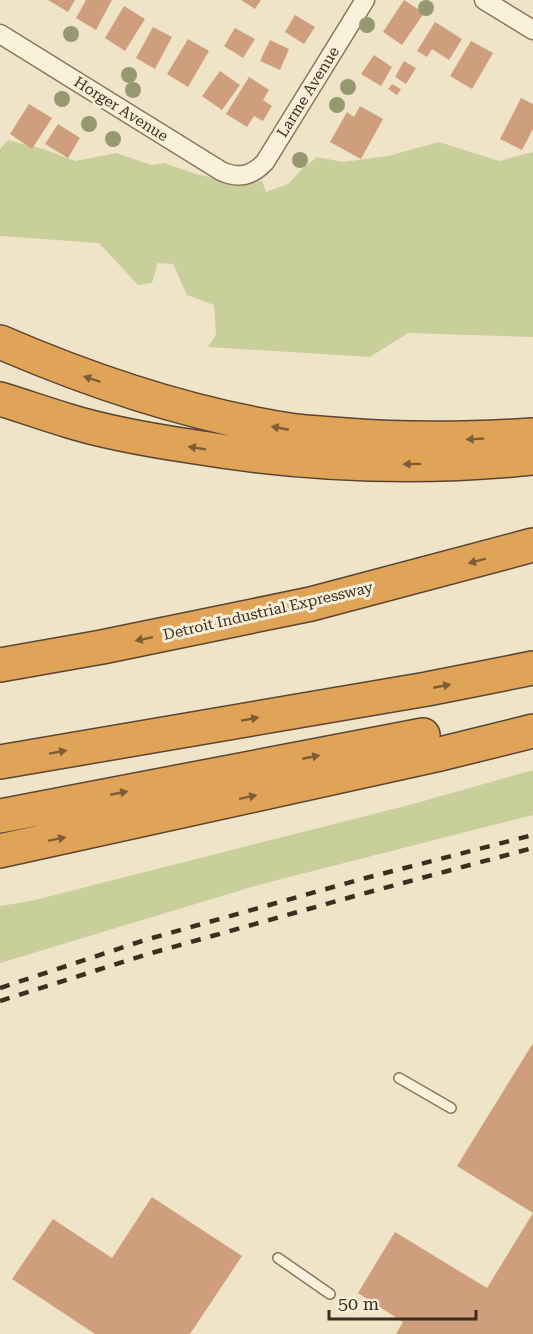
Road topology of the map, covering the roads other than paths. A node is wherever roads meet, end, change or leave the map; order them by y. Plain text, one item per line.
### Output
1 (365, 0) edge
2 (484, 0) edge
3 (533, 30) edge
4 (0, 34) edge
5 (245, 176) joint
6 (0, 342) edge
7 (0, 399) edge
8 (533, 435) edge
9 (533, 458) edge
10 (533, 545) edge
11 (0, 666) edge
12 (533, 668) edge
13 (533, 714) edge
14 (533, 730) edge
15 (0, 762) edge
16 (0, 816) edge
17 (0, 851) edge
18 (399, 1077) dead end
19 (451, 1108) dead end
20 (278, 1258) dead end
21 (330, 1294) dead end

1 - 5 street, Larme Avenue
2 - 3 street
4 - 5 street, Horger Avenue
8 -> 6 highway
9 -> 7 highway
10 -> 11 highway, Detroit Industrial Expressway
15 -> 12 highway
16 -> 13 highway
17 -> 14 highway
18 - 19 lane
20 - 21 lane

